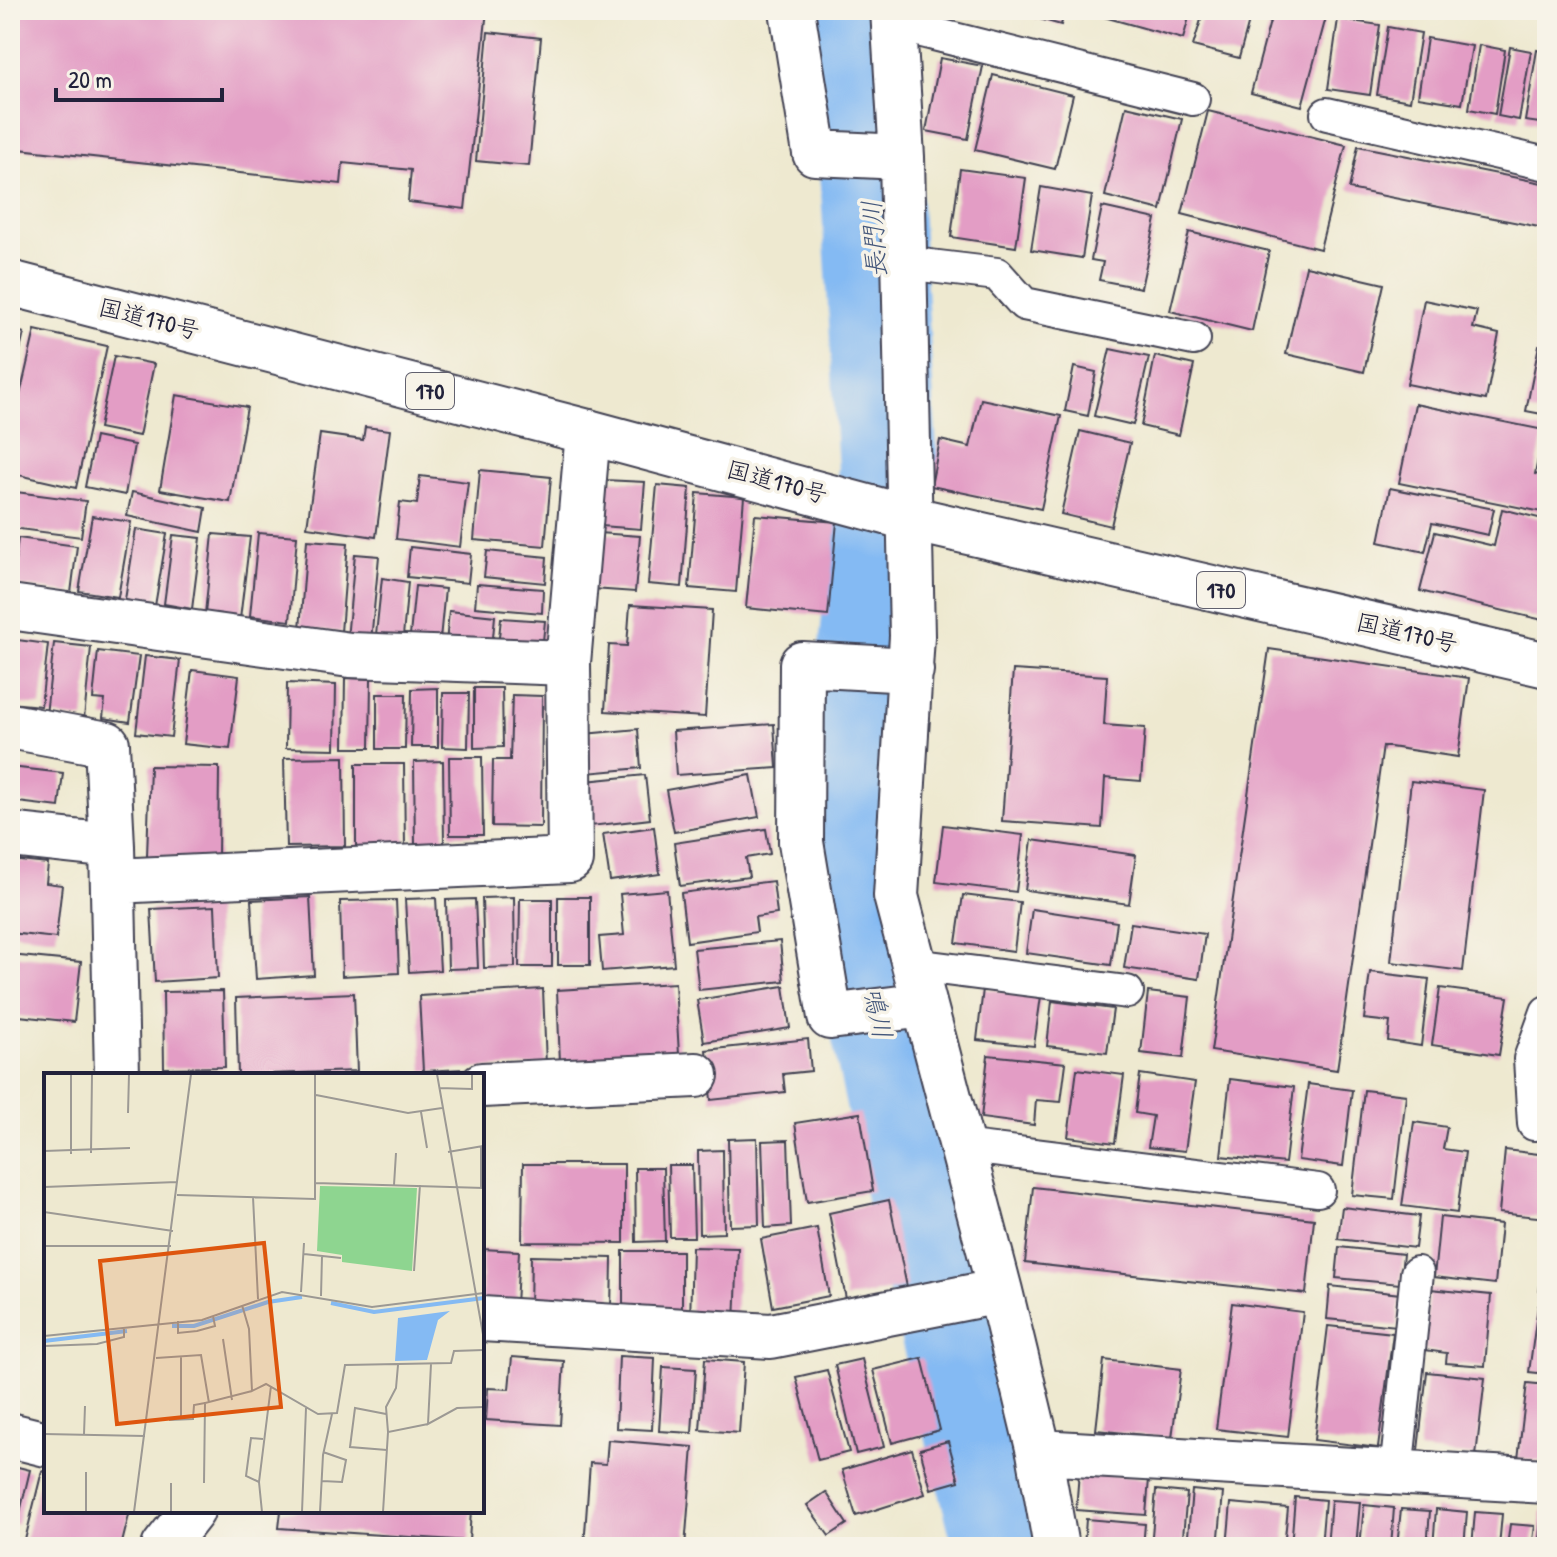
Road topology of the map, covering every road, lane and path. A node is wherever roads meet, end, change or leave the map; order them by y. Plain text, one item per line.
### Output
1 (792, 10) edge
2 (894, 17) edge
3 (1193, 99) dead end
4 (1327, 114) dead end
5 (900, 157) junction
6 (1547, 164) edge
7 (905, 263) junction
8 (10, 283) edge
9 (1194, 339) dead end
10 (588, 432) junction
11 (904, 516) junction
12 (10, 607) edge
13 (568, 663) junction
14 (1547, 665) edge
15 (911, 670) junction
16 (10, 726) edge
17 (10, 835) edge
18 (113, 864) junction
19 (919, 985) junction
20 (1127, 992) dead end
21 (1547, 1012) edge
22 (117, 1073) edge
23 (696, 1075) dead end
24 (484, 1085) edge
25 (1534, 1124) dead end
26 (961, 1146) junction
27 (1318, 1190) dead end
28 (1417, 1273) dead end
29 (1000, 1291) junction
30 (484, 1319) edge
31 (10, 1435) edge
32 (44, 1444) edge
33 (1039, 1452) junction
34 (1396, 1473) junction
35 (1547, 1481) edge
36 (190, 1513) edge
37 (164, 1547) edge
38 (1056, 1547) edge

1 - 5 main road
2 - 3 lane
2 - 5 main road
4 - 6 lane
5 - 7 main road
7 - 9 lane
7 - 11 main road
8 - 10 main road, 国道170号 / 170
10 - 11 main road, 国道170号 / 170
10 - 13 main road
11 - 14 main road, 国道170号 / 170
11 - 15 main road
12 - 13 main road
13 - 18 main road
15 - 19 main road
15 - 19 main road
16 - 18 main road
17 - 18 main road
18 - 22 main road
19 - 20 lane
19 - 26 main road
21 - 25 lane
23 - 24 main road
26 - 27 lane
26 - 29 main road
28 - 34 lane
29 - 30 main road
29 - 33 main road
31 - 32 main road
33 - 34 main road
33 - 38 main road
34 - 35 main road
36 - 37 main road

